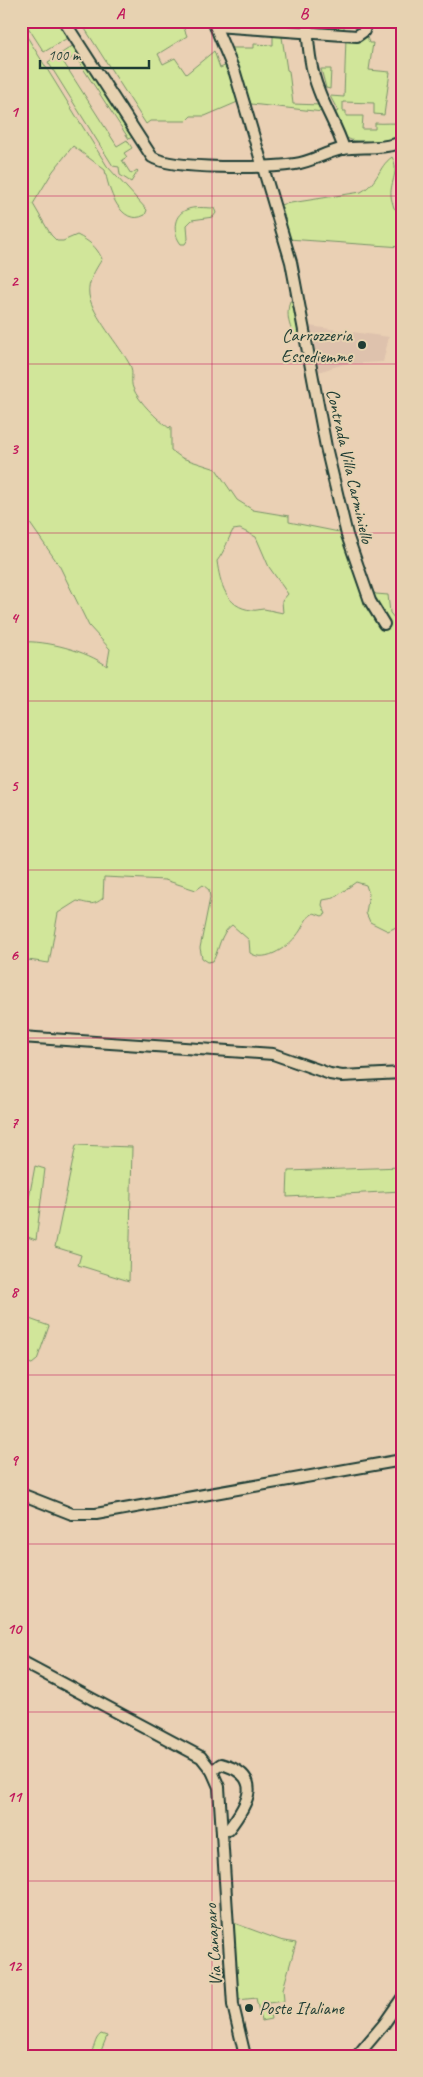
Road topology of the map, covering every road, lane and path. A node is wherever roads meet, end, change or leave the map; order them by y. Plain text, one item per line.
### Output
1 (64, 21) edge
2 (306, 21) edge
3 (366, 21) edge
4 (214, 24) edge
5 (307, 32) junction
6 (402, 142) edge
7 (344, 149) junction
8 (262, 166) junction
9 (384, 624) dead end
10 (21, 1037) edge
11 (402, 1074) edge
12 (402, 1460) edge
13 (21, 1494) edge
14 (21, 1661) edge
15 (212, 1771) junction
16 (222, 1830) junction
17 (402, 1998) edge
18 (245, 2056) edge
19 (357, 2056) edge

1 - 8 street
2 - 5 street
3 - 5 street
4 - 5 street
4 - 8 street, Contrada Villa Carminiello
5 - 7 street
6 - 7 street
7 - 8 street
8 - 9 street, Contrada Villa Carminiello
10 - 11 street
12 - 13 street
14 - 15 street, Via Canaparo
15 - 16 street, Via Canaparo
15 - 16 street
16 - 18 street, Via Canaparo
17 - 19 street

